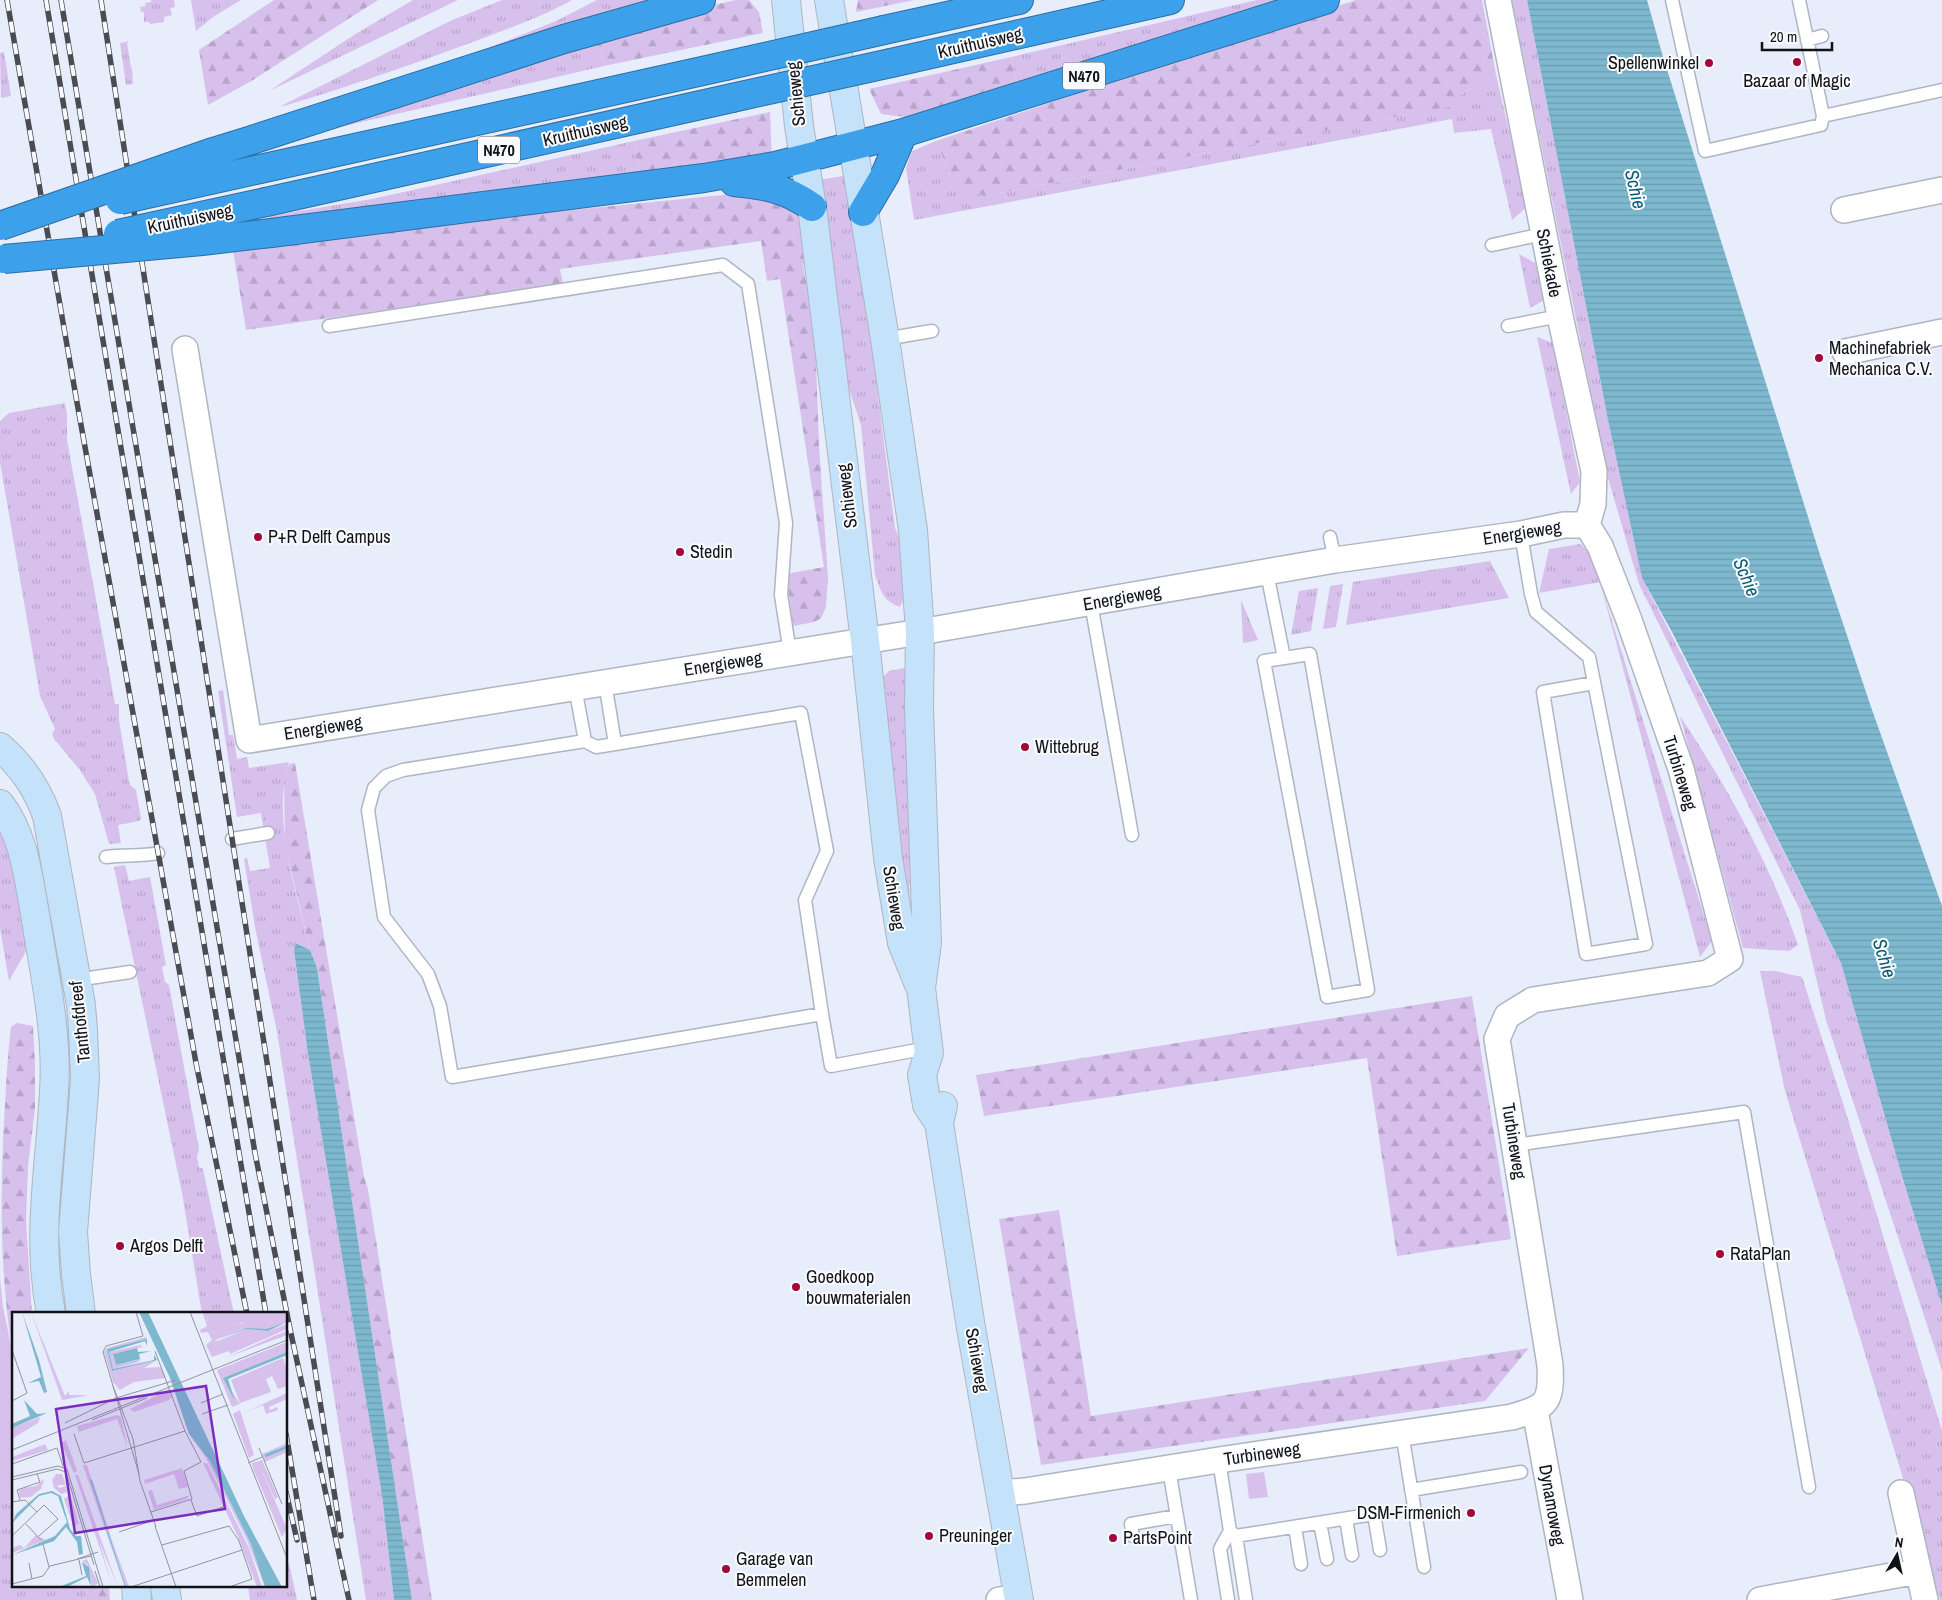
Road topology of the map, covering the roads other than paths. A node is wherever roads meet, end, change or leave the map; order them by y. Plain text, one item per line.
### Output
1 (701, 0) edge
2 (786, 0) edge
3 (829, 0) edge
4 (1019, 0) edge
5 (1170, 0) edge
6 (1325, 0) edge
7 (1498, 0) edge
8 (1672, 0) edge
9 (1799, 0) edge
10 (1822, 36) dead end
11 (1807, 40) junction
12 (1942, 90) edge
13 (1823, 116) junction
14 (903, 133) junction
15 (854, 147) junction
16 (804, 159) junction
17 (704, 178) junction
18 (1942, 190) edge
19 (812, 207) junction
20 (1844, 210) dead end
21 (863, 212) junction
22 (0, 226) edge
23 (1544, 234) junction
24 (1492, 245) dead end
25 (2, 260) edge
26 (1560, 316) junction
27 (329, 326) dead end
28 (1508, 326) dead end
29 (932, 331) dead end
30 (1942, 332) edge
31 (885, 339) junction
32 (185, 349) dead end
33 (1845, 352) dead end
34 (1587, 525) junction
35 (1521, 534) junction
36 (1330, 537) dead end
37 (1336, 560) junction
38 (1267, 573) junction
39 (1091, 603) junction
40 (920, 632) junction
41 (865, 641) junction
42 (790, 653) junction
43 (1284, 658) junction
44 (605, 682) junction
45 (1594, 683) junction
46 (575, 687) junction
47 (585, 741) junction
48 (615, 744) junction
49 (0, 747) edge
50 (0, 804) edge
51 (268, 833) dead end
52 (1132, 835) dead end
53 (232, 839) dead end
54 (158, 853) dead end
55 (106, 857) dead end
56 (130, 972) dead end
57 (76, 980) junction
58 (921, 988) junction
59 (822, 1014) junction
60 (928, 1051) junction
61 (1515, 1145) junction
62 (51, 1312) edge
63 (82, 1312) edge
64 (1535, 1410) junction
65 (1402, 1433) junction
66 (1219, 1460) junction
67 (1169, 1469) junction
68 (1520, 1472) dead end
69 (1809, 1487) dead end
70 (1411, 1490) junction
71 (1000, 1493) junction
72 (1901, 1493) dead end
73 (1177, 1516) junction
74 (1346, 1519) junction
75 (1320, 1523) junction
76 (1295, 1527) junction
77 (1233, 1534) junction
78 (1132, 1536) dead end
79 (1380, 1550) dead end
80 (1352, 1555) dead end
81 (1327, 1559) dead end
82 (1301, 1564) dead end
83 (1424, 1567) dead end
84 (1918, 1571) junction
85 (1013, 1599) edge
86 (1191, 1600) edge
87 (1228, 1600) edge
88 (1246, 1600) edge
89 (1570, 1600) edge
90 (1760, 1600) edge
91 (1925, 1600) edge

1 - 22 highway, N470, bridge
2 - 16 street, Schieweg
3 - 15 street, Schieweg
4 - 22 highway, Kruithuisweg / N470, bridge
5 - 25 highway, Kruithuisweg / N470, bridge
6 - 14 highway, N470
7 - 23 street, Schiekade
8 - 13 lane
9 - 11 lane
10 - 11 lane
11 - 13 lane
12 - 13 lane
14 - 15 highway, N470
14 - 21 highway
15 - 16 highway, N470
15 - 21 street, Schieweg
16 - 17 highway, N470
16 - 19 street, Schieweg
17 - 19 highway, N470
17 - 25 highway, N470, bridge
18 - 20 street
19 - 41 street, Schieweg
21 - 31 street, Schieweg
23 - 24 lane
23 - 26 street, Schiekade
26 - 28 lane
26 - 34 street, Schiekade
27 - 42 lane
29 - 31 lane
30 - 33 street
31 - 40 street, Schieweg
32 - 46 street, Energieweg
34 - 35 street, Energieweg
34 - 61 street, Turbineweg
35 - 37 street, Energieweg
35 - 45 lane
36 - 37 lane
37 - 38 street, Energieweg
38 - 39 street, Energieweg
38 - 43 lane
39 - 40 street, Energieweg
39 - 52 lane
40 - 41 street, Energieweg
40 - 58 street, Schieweg
41 - 42 street, Energieweg
41 - 58 street, Schieweg
42 - 44 street, Energieweg
43 - 43 lane
44 - 46 street, Energieweg
44 - 48 lane
45 - 45 lane
46 - 47 lane
47 - 48 lane
47 - 59 lane
48 - 59 lane
49 - 57 street, Tanthofdreef
50 - 62 street, Tanthofdreef
51 - 53 lane
54 - 55 lane
56 - 57 lane
57 - 63 street, Tanthofdreef
58 - 60 street, Schieweg
59 - 60 lane
60 - 71 street, Schieweg
61 - 64 street, Turbineweg
61 - 69 lane
64 - 65 street, Turbineweg
64 - 89 street, Dynamoweg
65 - 66 street, Turbineweg
65 - 70 lane
66 - 67 street, Turbineweg
66 - 77 lane
67 - 71 street, Turbineweg
67 - 73 lane
68 - 70 lane
70 - 83 lane
71 - 85 street, Schieweg
72 - 84 street
73 - 78 lane
73 - 86 lane
74 - 75 lane
74 - 79 lane
74 - 80 lane
75 - 76 lane
75 - 81 lane
76 - 77 lane
76 - 82 lane
77 - 87 lane
77 - 88 lane
84 - 90 street
84 - 91 street

